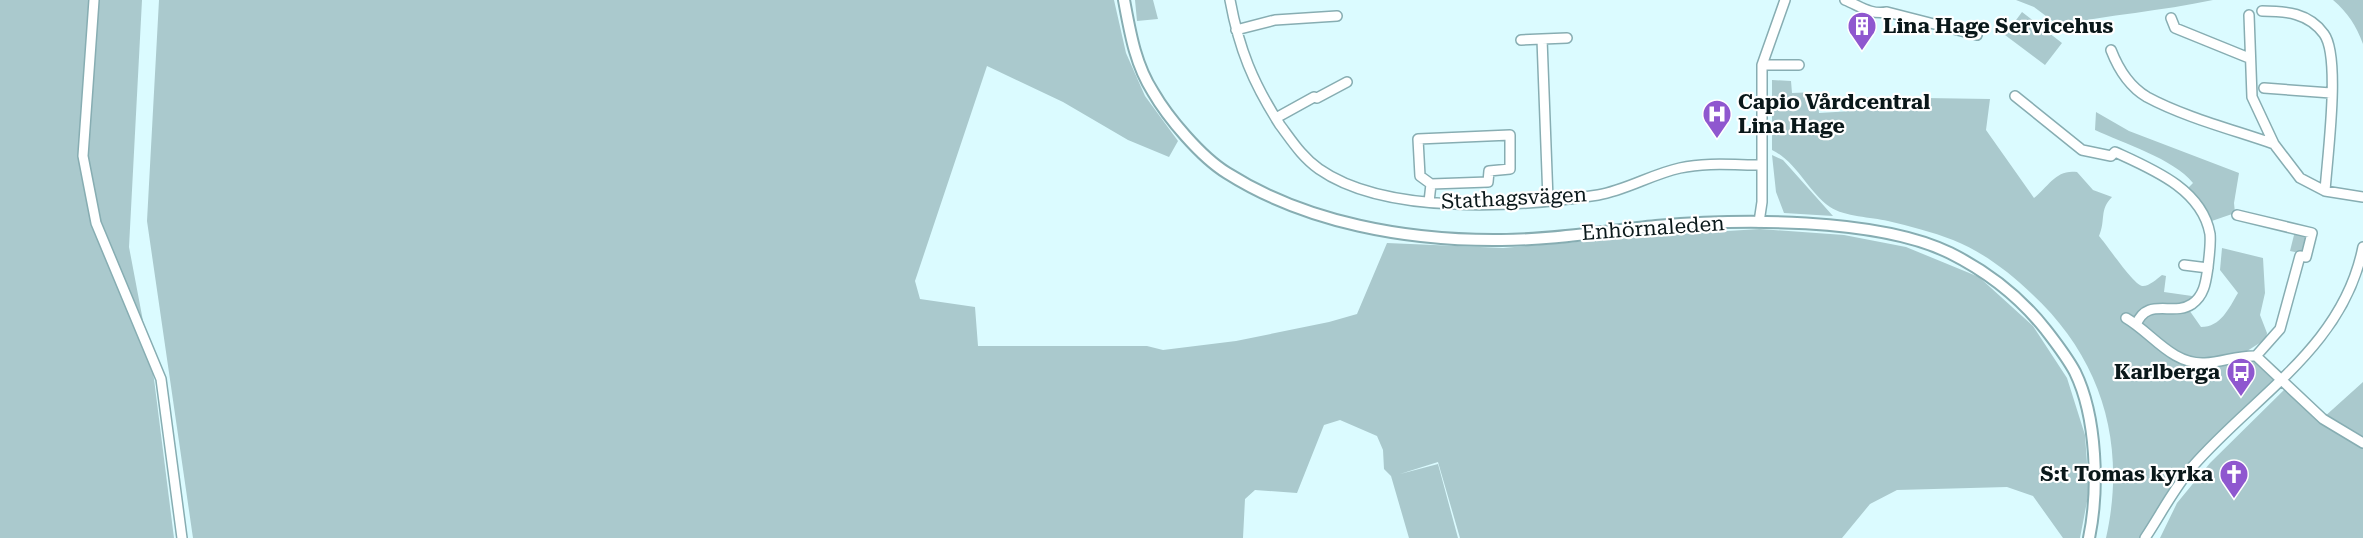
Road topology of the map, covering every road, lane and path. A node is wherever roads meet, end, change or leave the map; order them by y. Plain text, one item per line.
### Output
1 (93, 0) edge
2 (1124, 0) edge
3 (1230, 0) edge
4 (1785, 0) edge
5 (1845, 0) edge
6 (2262, 11) dead end
7 (2248, 15) dead end
8 (1337, 16) dead end
9 (2171, 18) dead end
10 (1236, 30) junction
11 (1977, 35) dead end
12 (1567, 38) dead end
13 (1542, 39) junction
14 (1521, 40) dead end
15 (2111, 50) dead end
16 (2249, 58) junction
17 (1762, 64) junction
18 (1799, 65) dead end
19 (1347, 82) dead end
20 (2264, 88) dead end
21 (2331, 93) junction
22 (2015, 96) dead end
23 (1276, 118) junction
24 (2274, 144) junction
25 (1761, 165) junction
26 (1431, 184) junction
27 (2325, 191) junction
28 (2361, 197) edge
29 (1548, 200) junction
30 (1430, 202) junction
31 (2237, 215) dead end
32 (1758, 222) junction
33 (2363, 247) edge
34 (2184, 266) dead end
35 (2208, 268) junction
36 (2126, 318) dead end
37 (2136, 325) junction
38 (2256, 356) junction
39 (2283, 379) junction
40 (2363, 443) edge
41 (182, 538) edge
42 (2089, 538) edge
43 (2145, 538) edge

1 - 41 street
2 - 32 street, Enhörnaleden
3 - 10 street, Stathagsvägen
4 - 17 street
5 - 11 street
6 - 21 street
7 - 16 street
8 - 10 street
9 - 16 street
10 - 23 street, Stathagsvägen
12 - 13 street
13 - 14 street
13 - 29 street
15 - 24 street
16 - 24 street
17 - 18 street
17 - 25 street
19 - 23 street
20 - 21 street
21 - 27 street
22 - 35 street
23 - 30 street, Stathagsvägen
24 - 27 street
25 - 29 street, Stathagsvägen
25 - 32 street
26 - 26 street
26 - 30 street
27 - 28 street
29 - 30 street, Stathagsvägen
31 - 38 street
32 - 42 street, Enhörnaleden
33 - 39 street
34 - 35 street
35 - 37 street
36 - 37 street
37 - 38 street
38 - 39 street
39 - 40 street
39 - 43 street

